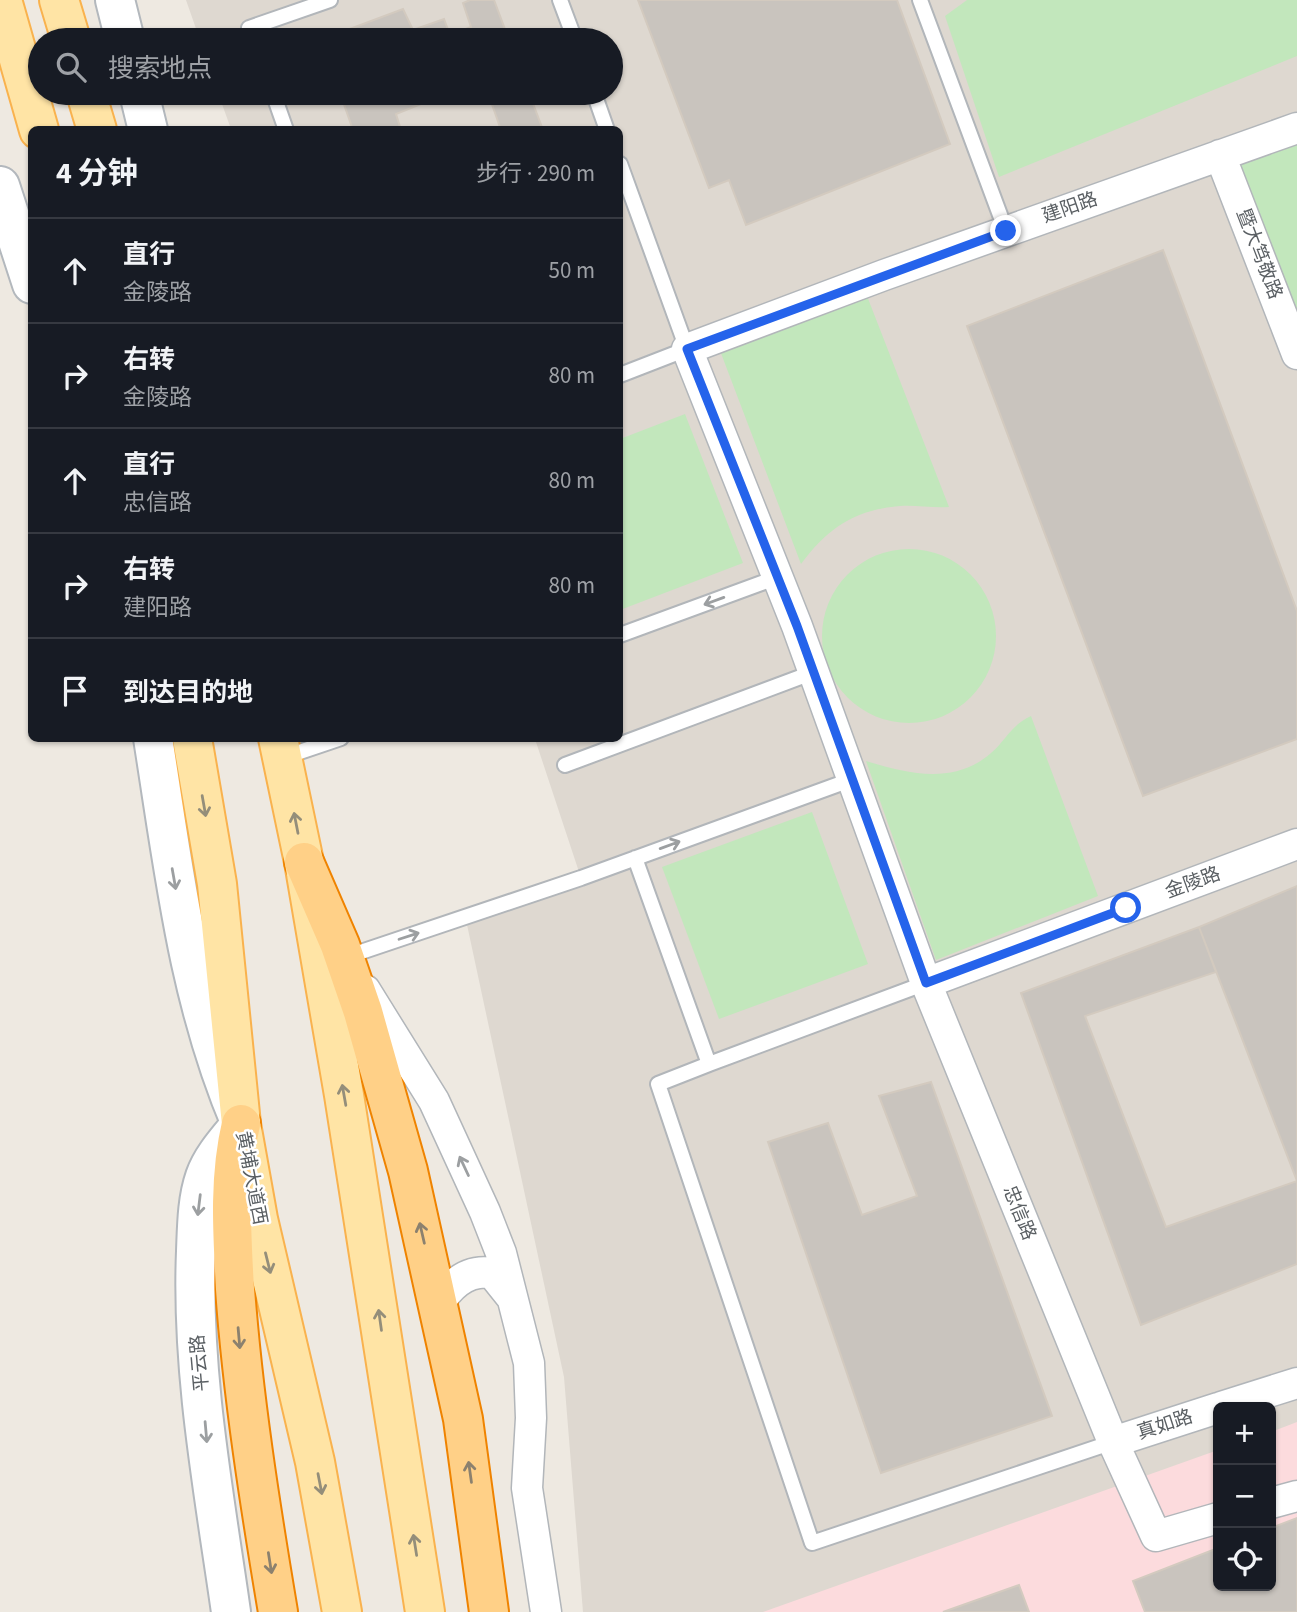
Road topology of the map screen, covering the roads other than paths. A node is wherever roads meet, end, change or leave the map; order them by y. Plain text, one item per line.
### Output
1 (2, 0) edge
2 (59, 0) edge
3 (114, 0) edge
4 (330, 0) edge
5 (560, 0) edge
6 (920, 0) edge
7 (67, 28) edge
8 (122, 28) edge
9 (266, 28) edge
10 (570, 28) edge
11 (28, 91) edge
12 (32, 105) edge
13 (90, 105) edge
14 (142, 105) edge
15 (277, 105) edge
16 (598, 105) edge
17 (38, 126) edge
18 (96, 126) edge
19 (147, 126) edge
20 (285, 126) edge
21 (606, 126) edge
22 (1297, 128) edge
23 (1220, 155) junction
24 (623, 172) edge
25 (0, 186) edge
26 (1006, 231) junction
27 (28, 272) edge
28 (687, 349) junction
29 (1297, 354) edge
30 (623, 374) edge
31 (778, 578) junction
32 (623, 634) edge
33 (814, 672) junction
34 (154, 742) edge
35 (193, 742) edge
36 (317, 742) edge
37 (280, 748) edge
38 (565, 765) dead end
39 (853, 779) junction
40 (1297, 844) edge
41 (635, 858) junction
42 (304, 862) junction
43 (344, 957) junction
44 (926, 983) junction
45 (709, 1064) junction
46 (240, 1124) junction
47 (512, 1299) junction
48 (438, 1305) junction
49 (1297, 1383) edge
50 (1238, 1402) edge
51 (1213, 1410) edge
52 (1113, 1442) junction
53 (1297, 1496) edge
54 (1276, 1502) edge
55 (1213, 1519) edge
56 (232, 1612) edge
57 (278, 1612) edge
58 (342, 1612) edge
59 (425, 1612) edge
60 (489, 1612) edge
61 (546, 1612) edge

1 - 11 main road
2 - 7 main road
3 - 8 main road
4 - 9 lane
5 - 10 lane
6 - 26 lane
12 - 17 main road
13 - 18 main road
14 - 19 main road
15 - 20 lane
16 - 21 lane
22 - 23 street, 建阳路
23 - 26 street, 建阳路
23 - 29 street, 暨大笃敬路
24 - 28 lane
25 - 27 main road
26 - 28 street, 建阳路
28 - 30 lane
28 - 31 street
31 -> 32 lane
31 - 33 street
33 - 38 lane
33 - 39 street
34 -> 46 main road
35 -> 46 main road, 黄埔大道西
36 - 37 lane
42 -> 37 main road
41 -> 39 lane
39 - 44 street
40 - 44 street, 金陵路
43 -> 41 lane
41 - 45 lane
42 - 43 highway
59 -> 42 main road
47 -> 43 street
48 -> 43 highway
44 - 45 lane
44 - 52 street, 忠信路
45 - 52 lane
46 -> 56 main road, 平云路
46 -> 57 highway
46 -> 58 main road, 黄埔大道西
47 - 48 street
47 - 61 street
60 -> 48 highway
49 - 50 street, 真如路
51 - 52 street, 真如路
52 - 55 street, 忠信路
53 - 54 street

